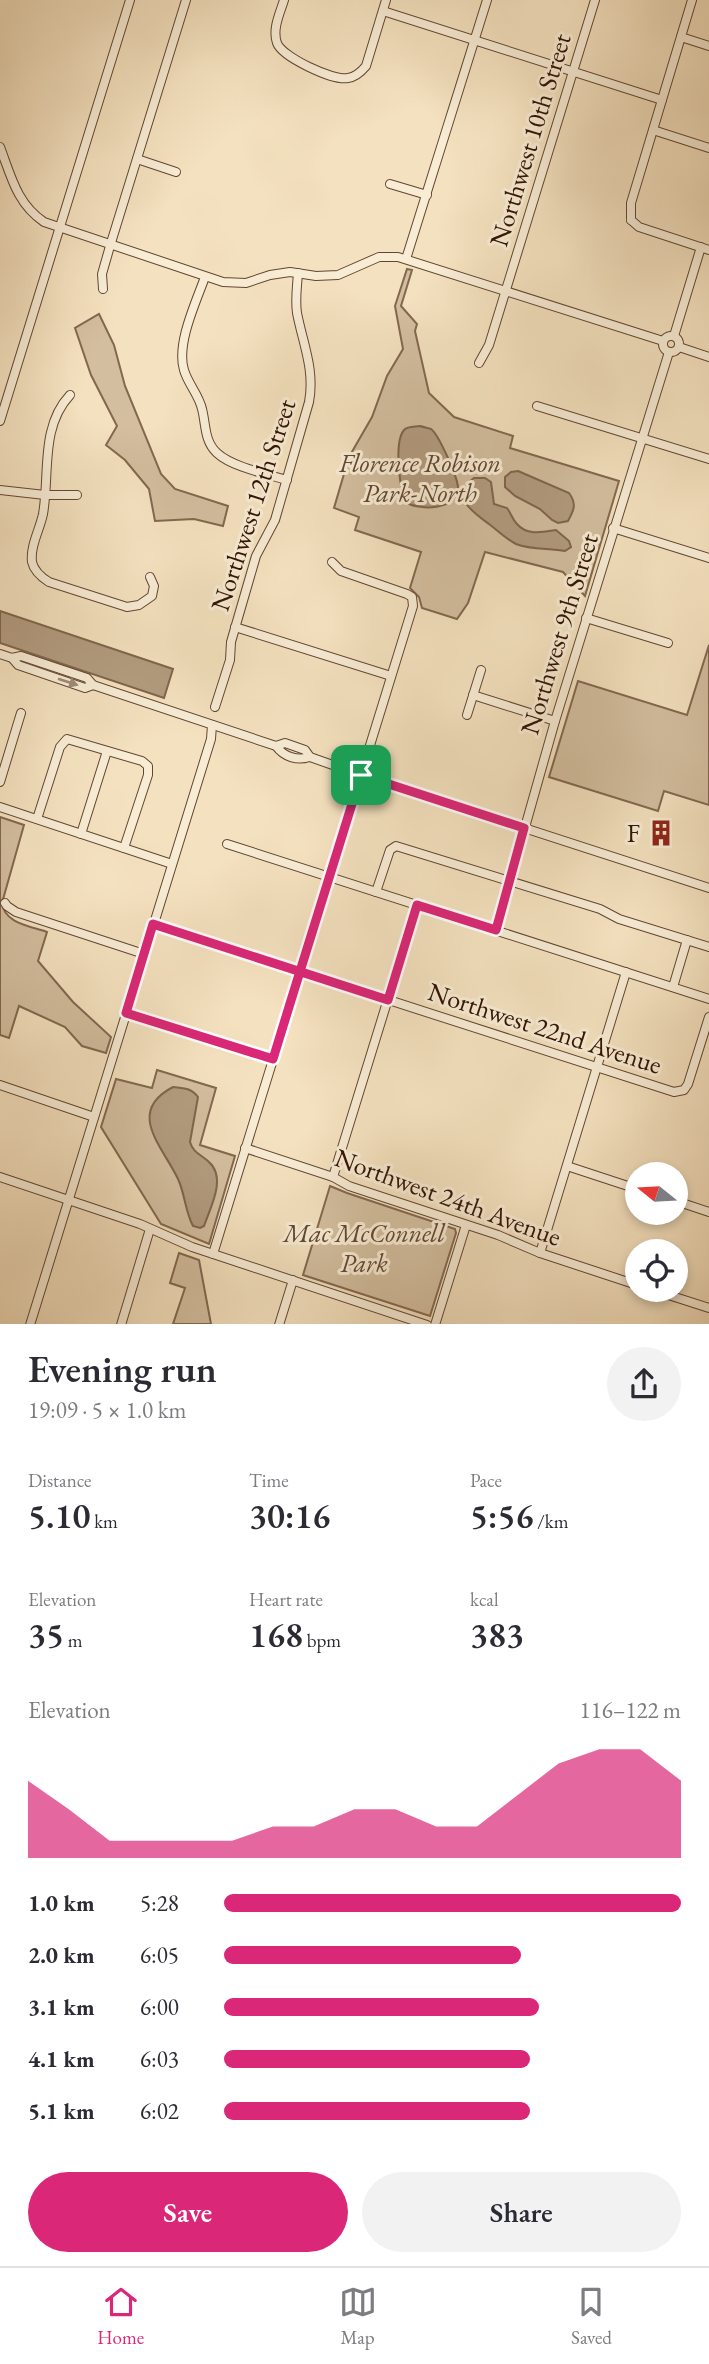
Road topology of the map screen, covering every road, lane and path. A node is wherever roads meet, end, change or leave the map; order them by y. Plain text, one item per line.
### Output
1 (130, 0) edge
2 (186, 0) edge
3 (284, 0) edge
4 (386, 0) edge
5 (487, 0) edge
6 (595, 0) edge
7 (692, 0) edge
8 (383, 11) junction
9 (681, 37) junction
10 (475, 40) junction
11 (709, 46) edge
12 (573, 72) junction
13 (662, 100) junction
14 (653, 130) junction
15 (0, 147) edge
16 (709, 148) edge
17 (137, 159) junction
18 (176, 172) dead end
19 (390, 184) dead end
20 (428, 195) junction
21 (60, 229) junction
22 (110, 246) junction
23 (705, 249) edge
24 (406, 259) junction
25 (298, 273) junction
26 (205, 277) junction
27 (103, 289) dead end
28 (504, 291) junction
29 (674, 336) junction
30 (663, 341) junction
31 (679, 348) junction
32 (669, 352) junction
33 (709, 357) edge
34 (479, 363) dead end
35 (70, 395) dead end
36 (537, 406) dead end
37 (0, 421) edge
38 (642, 439) junction
39 (709, 459) edge
40 (287, 480) junction
41 (0, 490) edge
42 (45, 495) junction
43 (77, 495) dead end
44 (613, 528) junction
45 (709, 558) edge
46 (332, 562) dead end
47 (150, 576) dead end
48 (586, 618) junction
49 (235, 627) junction
50 (668, 643) dead end
51 (0, 654) edge
52 (481, 670) dead end
53 (391, 676) junction
54 (473, 695) junction
55 (215, 708) dead end
56 (21, 713) dead end
57 (467, 715) dead end
58 (555, 721) junction
59 (212, 725) junction
60 (107, 751) junction
61 (361, 775) junction
62 (0, 782) edge
63 (0, 807) edge
64 (37, 819) junction
65 (524, 828) junction
66 (81, 834) junction
67 (227, 844) dead end
68 (124, 848) junction
69 (172, 864) junction
70 (329, 877) junction
71 (511, 881) junction
72 (709, 888) edge
73 (376, 892) junction
74 (5, 903) dead end
75 (417, 905) junction
76 (153, 924) junction
77 (496, 930) junction
78 (687, 940) junction
79 (709, 947) edge
80 (144, 954) junction
81 (300, 971) junction
82 (626, 972) junction
83 (673, 987) junction
84 (709, 999) edge
85 (388, 1000) junction
86 (126, 1013) junction
87 (709, 1017) edge
88 (273, 1059) junction
89 (597, 1067) junction
90 (0, 1085) edge
91 (94, 1117) junction
92 (246, 1148) junction
93 (568, 1166) junction
94 (0, 1177) edge
95 (333, 1177) junction
96 (625, 1185) edge
97 (68, 1200) junction
98 (688, 1205) edge
99 (709, 1212) edge
100 (466, 1225) junction
101 (150, 1229) junction
102 (540, 1253) junction
103 (213, 1254) junction
104 (293, 1280) junction
105 (625, 1281) edge
106 (688, 1301) edge
107 (709, 1308) edge
108 (30, 1324) edge
109 (121, 1324) edge
110 (279, 1324) edge
111 (424, 1324) edge
112 (435, 1324) edge

1 - 21 street
2 - 17 street
3 - 8 street
4 - 8 street
5 - 10 street
6 - 12 street, Northwest 10th Street
7 - 9 street
8 - 10 street
9 - 11 street
9 - 13 street
10 - 12 street
10 - 20 street
12 - 13 street
12 - 28 street, Northwest 10th Street
13 - 14 street
14 - 16 street
14 - 23 street
15 - 21 street
17 - 18 street
17 - 22 street
19 - 20 street
20 - 24 street
21 - 22 street
21 - 37 street
22 - 26 street
22 - 27 street
23 - 29 street
24 - 25 street
24 - 28 street
25 - 26 street
25 - 40 street, Northwest 12th Street
26 - 40 street
28 - 30 street
28 - 34 street, Northwest 10th Street
29 - 30 street
29 - 31 street
30 - 32 street
31 - 32 street
31 - 33 street
32 - 38 street, Northwest 9th Street
35 - 42 street
36 - 38 street
38 - 39 street
38 - 44 street, Northwest 9th Street
40 - 49 street, Northwest 12th Street
41 - 42 street
42 - 43 street
42 - 47 street
44 - 45 street
44 - 48 street, Northwest 9th Street
46 - 53 street
48 - 50 street
48 - 58 street, Northwest 9th Street
49 - 53 street
49 - 55 street, Northwest 12th Street
51 - 59 street
52 - 54 street
53 - 61 street
54 - 57 street
54 - 58 street
56 - 62 street
58 - 65 street, Northwest 9th Street
59 - 61 street
59 - 69 street
60 - 64 street
60 - 66 street
60 - 68 street
61 - 65 street
61 - 70 street
63 - 64 street
64 - 66 street
65 - 71 street, Northwest 9th Street
65 - 72 street
66 - 68 street
67 - 70 street
68 - 69 street
69 - 76 street
70 - 73 street
70 - 81 street
71 - 73 street
71 - 77 street, Northwest 9th Street
71 - 78 street
73 - 75 street
74 - 80 street
75 - 77 street
75 - 85 street
76 - 80 street
76 - 81 street, Northwest 22nd Avenue
77 - 82 street
78 - 79 street
78 - 83 street
80 - 86 street
81 - 85 street, Northwest 22nd Avenue
81 - 88 street
82 - 83 street
82 - 89 street
83 - 84 street
85 - 89 street, Northwest 22nd Avenue
85 - 95 street
86 - 88 street
86 - 91 street
87 - 89 street, Northwest 22nd Avenue
88 - 92 street
89 - 93 street
90 - 91 street
91 - 97 street
92 - 95 street, Northwest 24th Avenue
92 - 103 street
93 - 96 street
93 - 102 street
94 - 97 street
95 - 100 street, Northwest 24th Avenue
97 - 101 street
97 - 108 street
98 - 99 street
100 - 102 street, Northwest 24th Avenue
100 - 112 street
101 - 103 street
101 - 109 street
102 - 105 street, Northwest 24th Avenue
103 - 104 street
104 - 110 street
104 - 111 street
106 - 107 street

